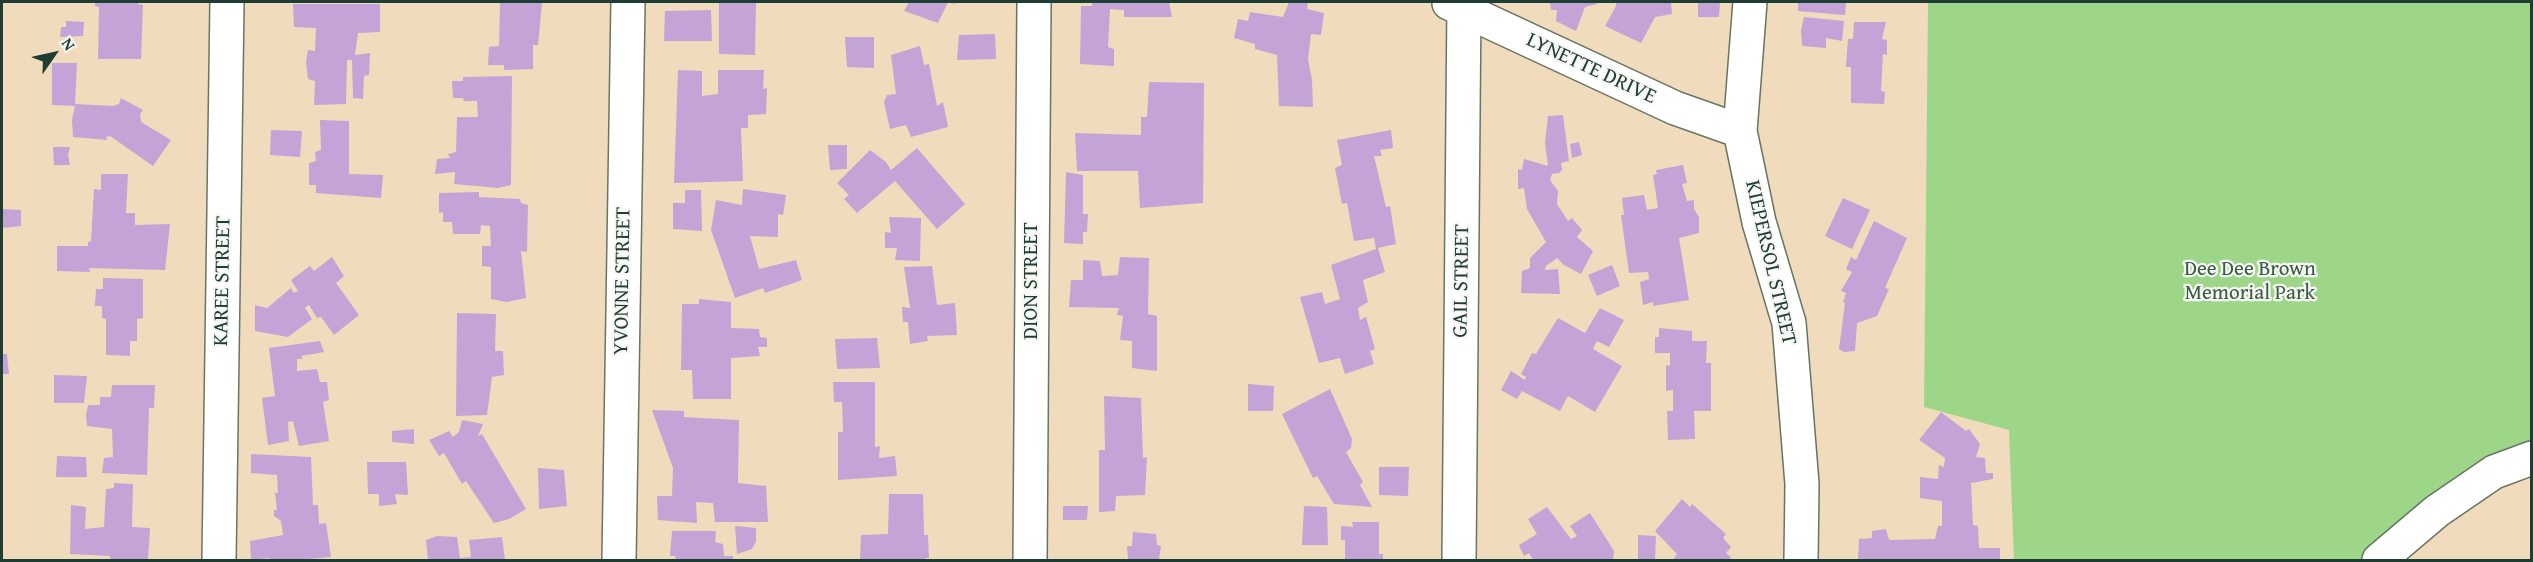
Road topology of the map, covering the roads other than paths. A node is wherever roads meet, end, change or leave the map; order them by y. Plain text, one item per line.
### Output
1 (227, 2) edge
2 (627, 2) edge
3 (1034, 2) edge
4 (1750, 2) edge
5 (1458, 5) edge
6 (1740, 130) junction
7 (2532, 458) edge
8 (219, 561) edge
9 (619, 561) edge
10 (1030, 561) edge
11 (1459, 561) edge
12 (1801, 561) edge
13 (2379, 561) edge

1 - 8 street, KAREE STREET
2 - 9 street, YVONNE STREET
3 - 10 street, DION STREET
4 - 6 street, KIEPERSOL STREET
5 - 6 street, LYNETTE DRIVE
5 - 11 street, GAIL STREET
6 - 12 street, KIEPERSOL STREET
7 - 13 street

